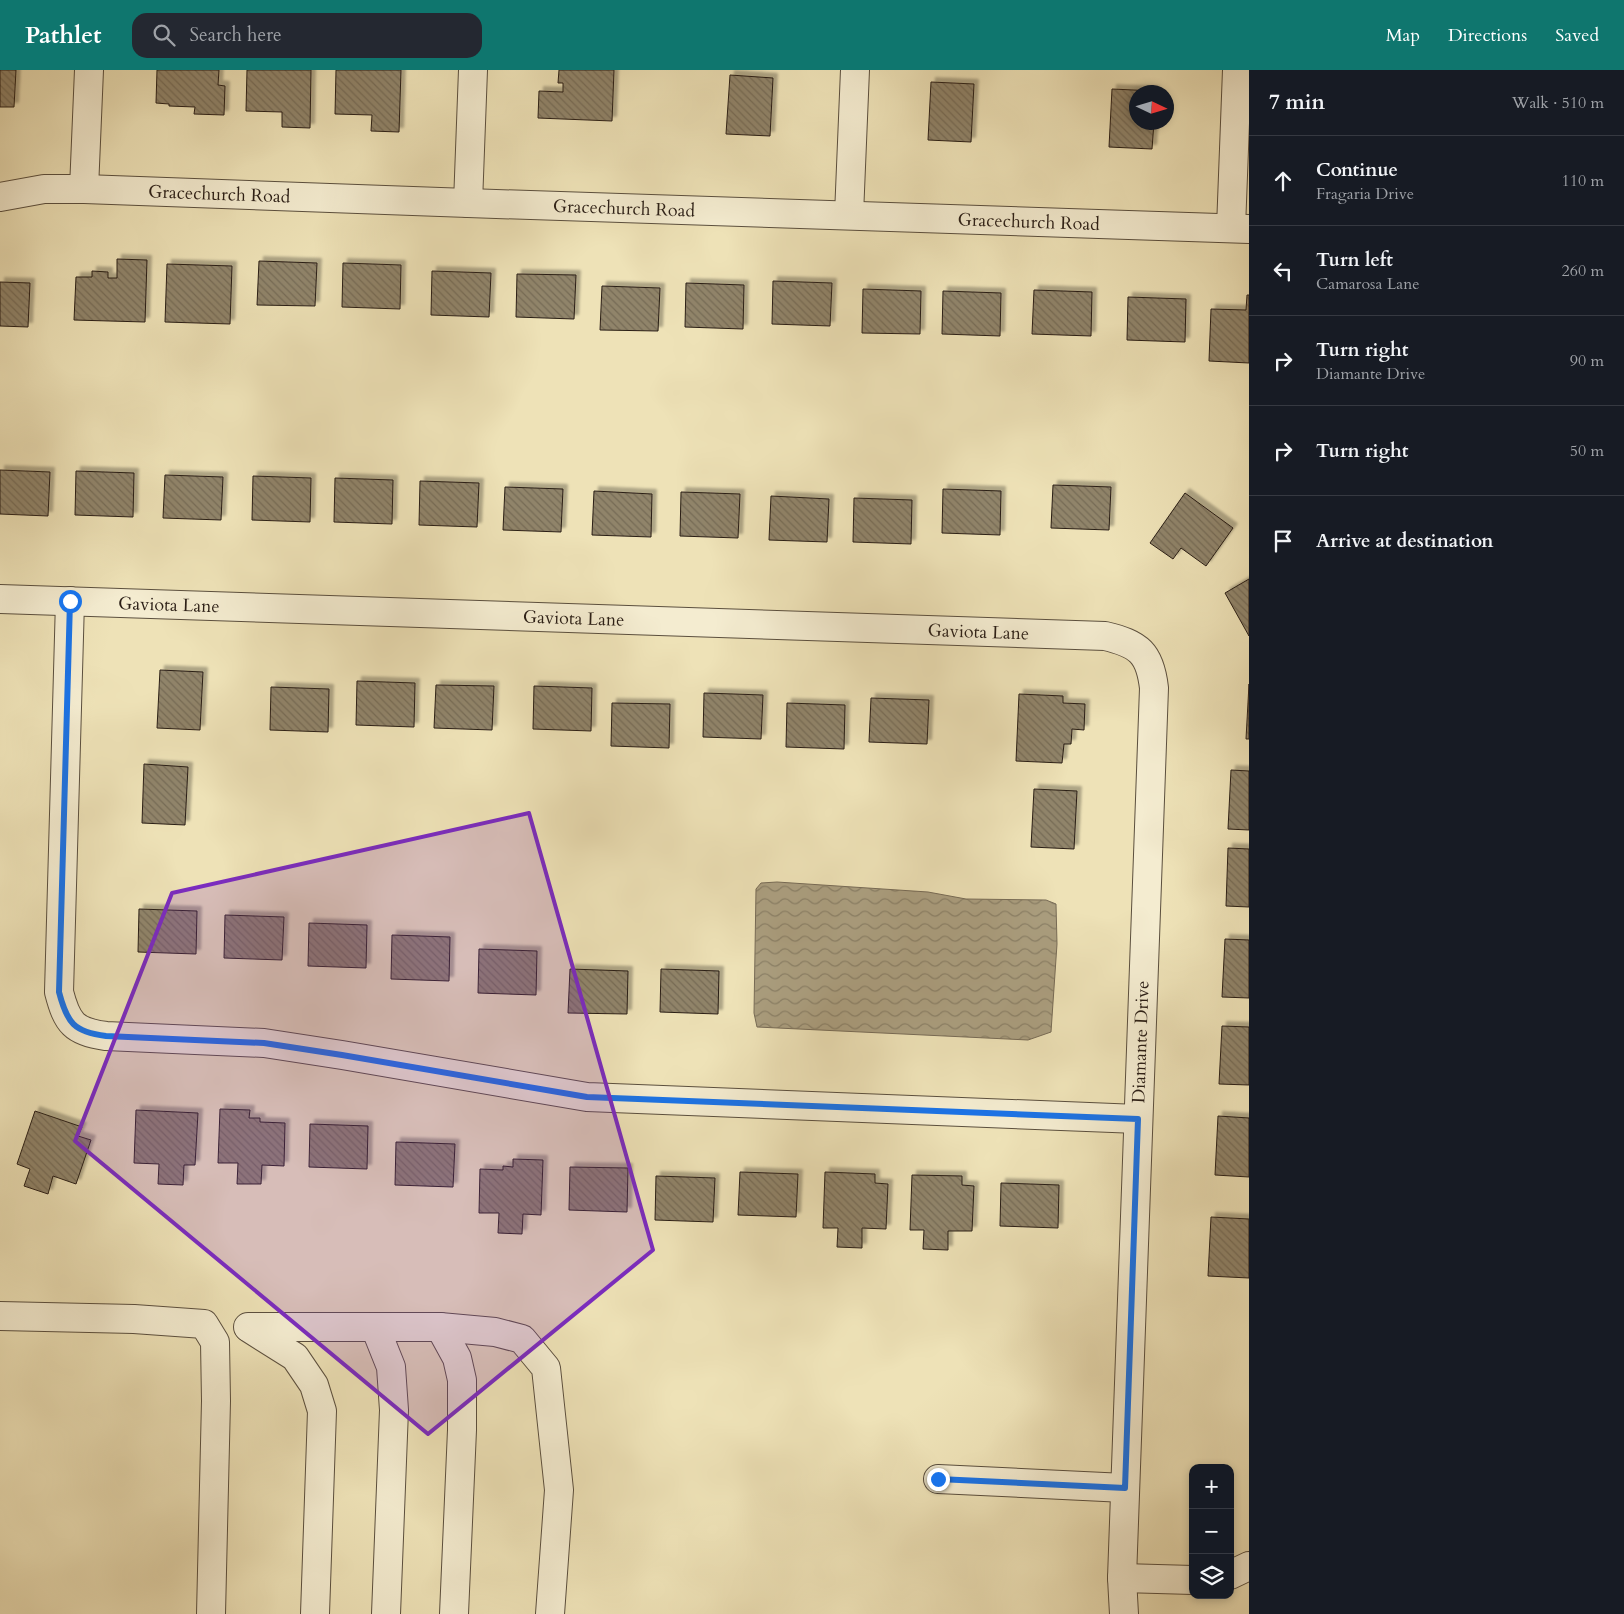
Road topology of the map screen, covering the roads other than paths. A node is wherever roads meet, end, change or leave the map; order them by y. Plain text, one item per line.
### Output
1 (89, 70) edge
2 (473, 70) edge
3 (855, 70) edge
4 (1237, 70) edge
5 (84, 189) junction
6 (0, 197) edge
7 (468, 203) junction
8 (849, 215) junction
9 (1240, 228) edge
10 (0, 599) edge
11 (70, 601) junction
12 (1142, 653) joint
13 (1138, 1119) junction
14 (0, 1316) edge
15 (204, 1324) junction
16 (248, 1327) junction
17 (375, 1327) junction
18 (440, 1327) junction
19 (938, 1479) dead end
20 (1125, 1488) junction
21 (1249, 1566) edge
22 (1234, 1573) edge
23 (1122, 1578) junction
24 (1189, 1580) edge
25 (211, 1614) edge
26 (316, 1614) edge
27 (386, 1614) edge
28 (454, 1614) edge
29 (550, 1614) edge
30 (1124, 1614) edge

1 - 5 street
2 - 7 street
3 - 8 street
4 - 9 street
5 - 6 street, Gracechurch Road
5 - 7 street, Gracechurch Road
7 - 8 street, Gracechurch Road
8 - 9 street, Gracechurch Road
10 - 11 street, Gaviota Lane
11 - 12 street, Gaviota Lane
11 - 13 street
12 - 13 street, Diamante Drive
13 - 20 street, Diamante Drive
14 - 15 street
15 - 16 street
15 - 25 street
16 - 17 street
16 - 26 street
17 - 18 street
17 - 27 street
18 - 28 street
18 - 29 street
19 - 20 street
20 - 23 street, Diamante Drive
21 - 22 street
23 - 24 street
23 - 30 street, Diamante Drive

